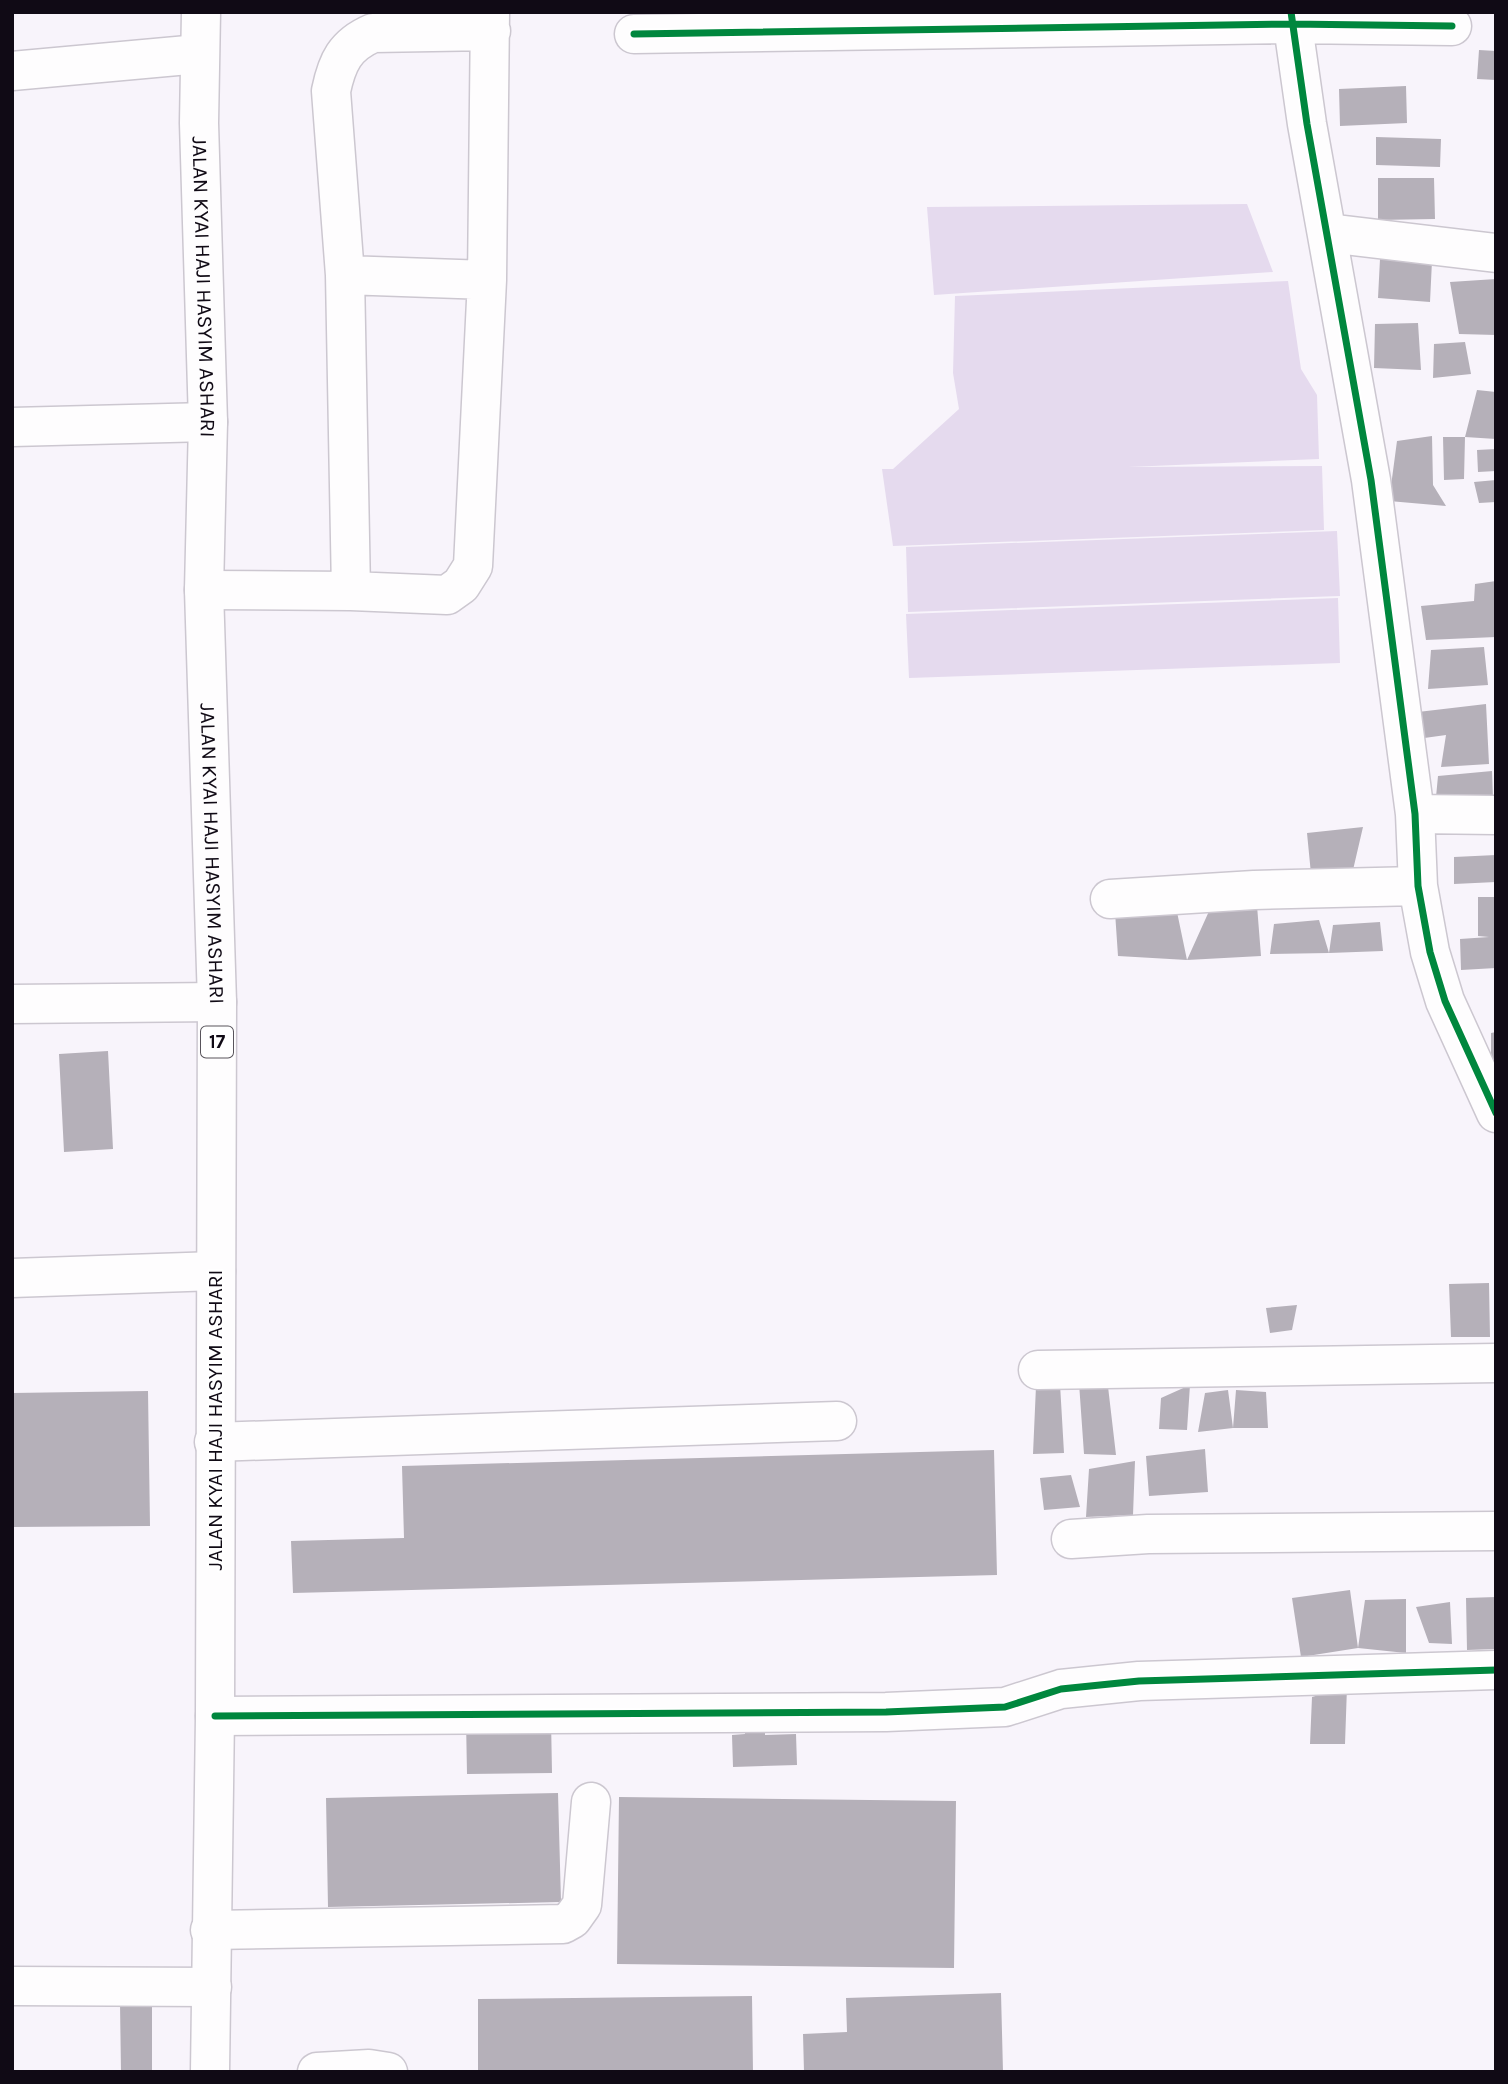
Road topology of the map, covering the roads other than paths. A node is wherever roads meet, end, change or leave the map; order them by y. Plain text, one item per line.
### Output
1 (201, 12) edge
2 (1290, 18) edge
3 (958, 21) edge
4 (490, 22) edge
5 (1452, 26) dead end
6 (634, 34) dead end
7 (200, 54) junction
8 (12, 71) edge
9 (1328, 233) junction
10 (1496, 253) edge
11 (345, 275) junction
12 (487, 280) junction
13 (208, 422) junction
14 (12, 426) edge
15 (204, 590) junction
16 (351, 591) junction
17 (1415, 814) junction
18 (1496, 815) edge
19 (1418, 886) junction
20 (1110, 899) dead end
21 (217, 1002) junction
22 (12, 1004) edge
23 (1496, 1113) edge
24 (216, 1271) junction
25 (12, 1278) edge
26 (1496, 1363) edge
27 (1038, 1370) dead end
28 (838, 1421) dead end
29 (214, 1442) junction
30 (1496, 1531) edge
31 (1071, 1539) dead end
32 (1496, 1670) edge
33 (215, 1716) junction
34 (591, 1802) dead end
35 (210, 1930) junction
36 (12, 1986) edge
37 (212, 1987) junction
38 (210, 2072) edge
39 (317, 2072) edge
40 (388, 2072) edge

1 - 7 main road, JALAN KYAI HAJI HASYIM ASHARI / 17
2 - 3 main road
2 - 5 main road
2 - 9 main road
3 - 6 main road
4 - 11 main road
4 - 12 main road
7 - 8 main road
7 - 13 main road, JALAN KYAI HAJI HASYIM ASHARI / 17
9 - 10 main road
9 - 17 main road
11 - 12 main road
11 - 16 main road
12 - 16 main road
13 - 14 main road
13 - 15 main road, JALAN KYAI HAJI HASYIM ASHARI / 17
15 - 16 main road
15 - 21 main road, JALAN KYAI HAJI HASYIM ASHARI / 17
17 - 18 main road
17 - 19 main road
19 - 20 main road
19 - 23 main road
21 - 22 main road
21 - 24 main road, JALAN KYAI HAJI HASYIM ASHARI / 17
24 - 25 main road
24 - 29 main road, JALAN KYAI HAJI HASYIM ASHARI / 17
26 - 27 main road
28 - 29 main road
29 - 33 main road, JALAN KYAI HAJI HASYIM ASHARI / 17
30 - 31 main road
32 - 33 main road
33 - 35 main road, JALAN KYAI HAJI HASYIM ASHARI / 17
34 - 35 main road
35 - 37 main road, JALAN KYAI HAJI HASYIM ASHARI / 17
36 - 37 main road
37 - 38 main road, JALAN KYAI HAJI HASYIM ASHARI / 17
39 - 40 main road

